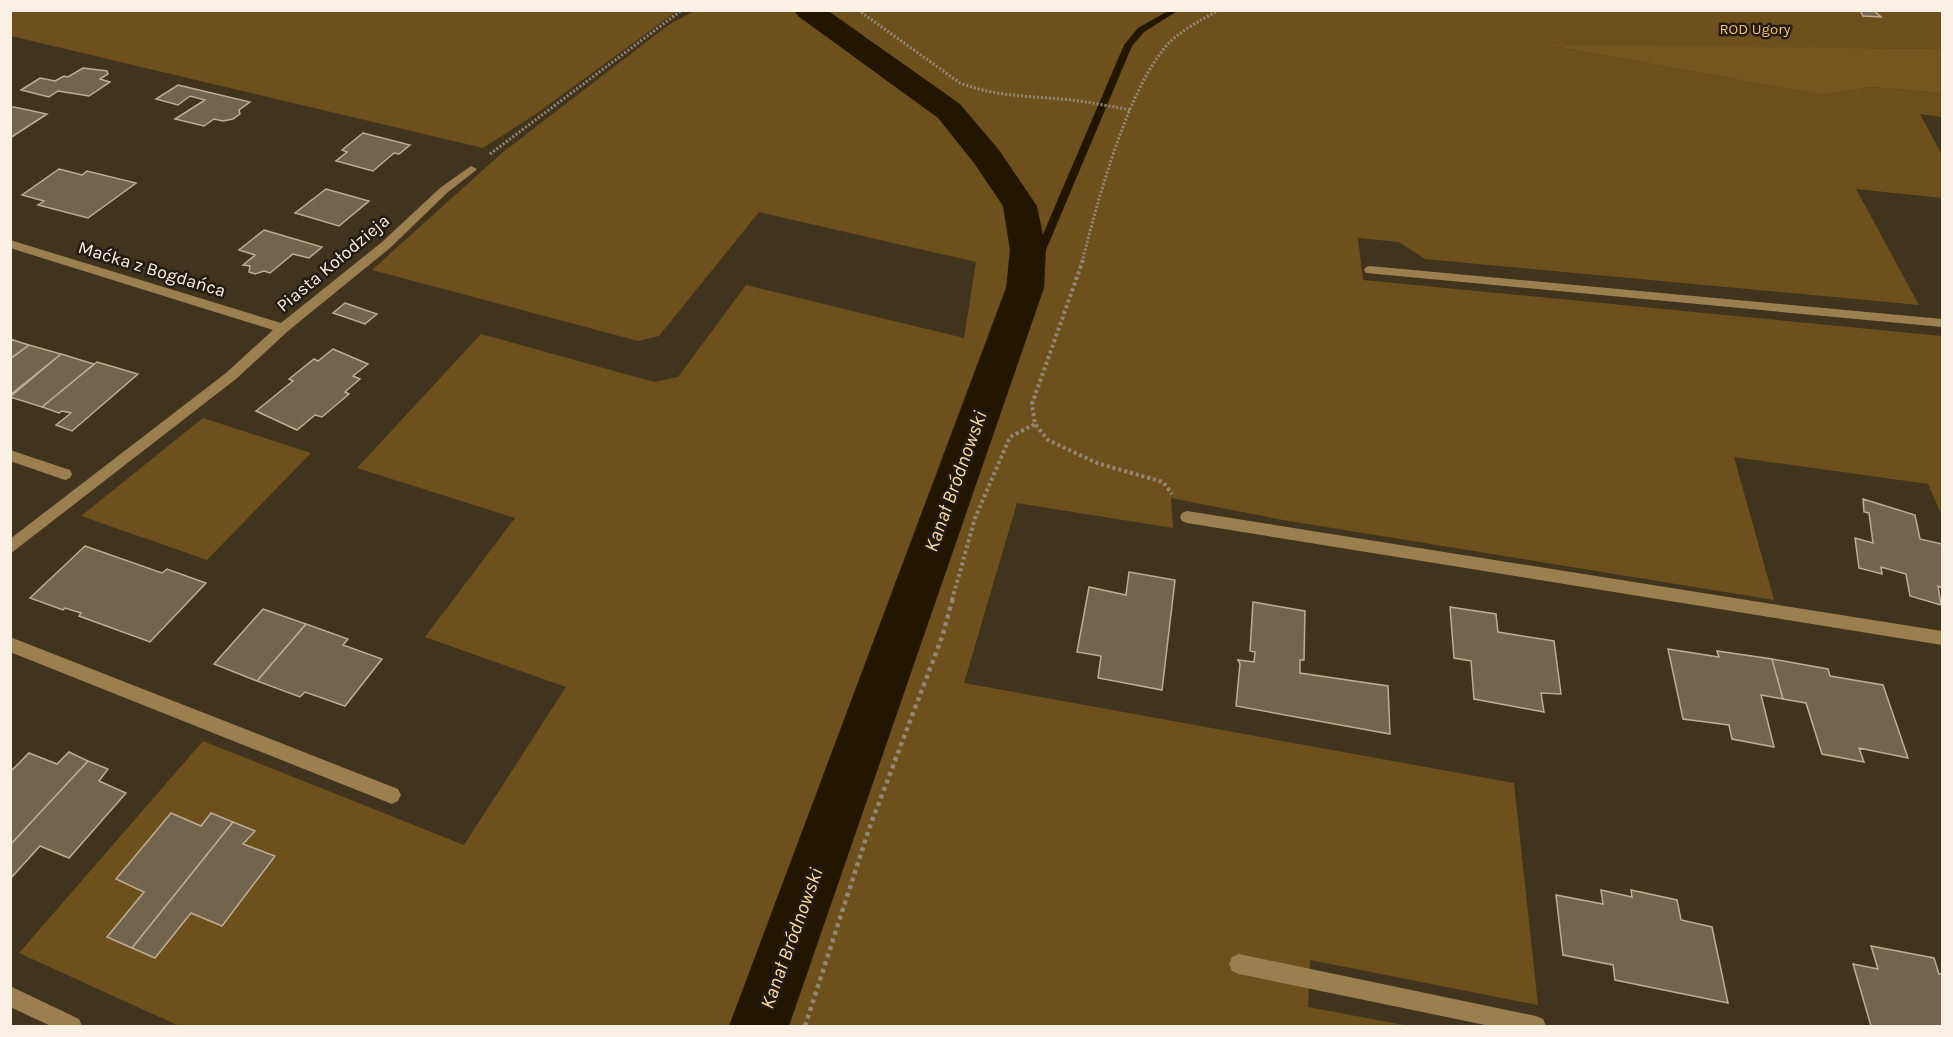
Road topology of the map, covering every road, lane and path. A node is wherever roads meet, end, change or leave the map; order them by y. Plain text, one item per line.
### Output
1 (682, 10) edge
2 (858, 10) edge
3 (1219, 10) edge
4 (1131, 110) junction
5 (471, 169) joint
6 (10, 244) edge
7 (1370, 270) dead end
8 (1942, 323) edge
9 (283, 328) junction
10 (1035, 424) junction
11 (10, 455) edge
12 (65, 474) dead end
13 (1187, 517) joint
14 (10, 548) edge
15 (1942, 638) edge
16 (10, 644) edge
17 (392, 795) dead end
18 (1239, 964) dead end
19 (10, 996) edge
20 (72, 1026) edge
21 (806, 1026) edge
22 (1536, 1026) edge

1 - 5 path
2 - 4 path
3 - 4 path
4 - 10 path
5 - 9 street, Piasta Kołodzieja
6 - 9 street, Maćka z Bogdańca
7 - 8 street
9 - 14 street, Piasta Kołodzieja
10 - 13 path
10 - 21 path
11 - 12 street
13 - 15 street
16 - 17 street
18 - 22 street
19 - 20 street

